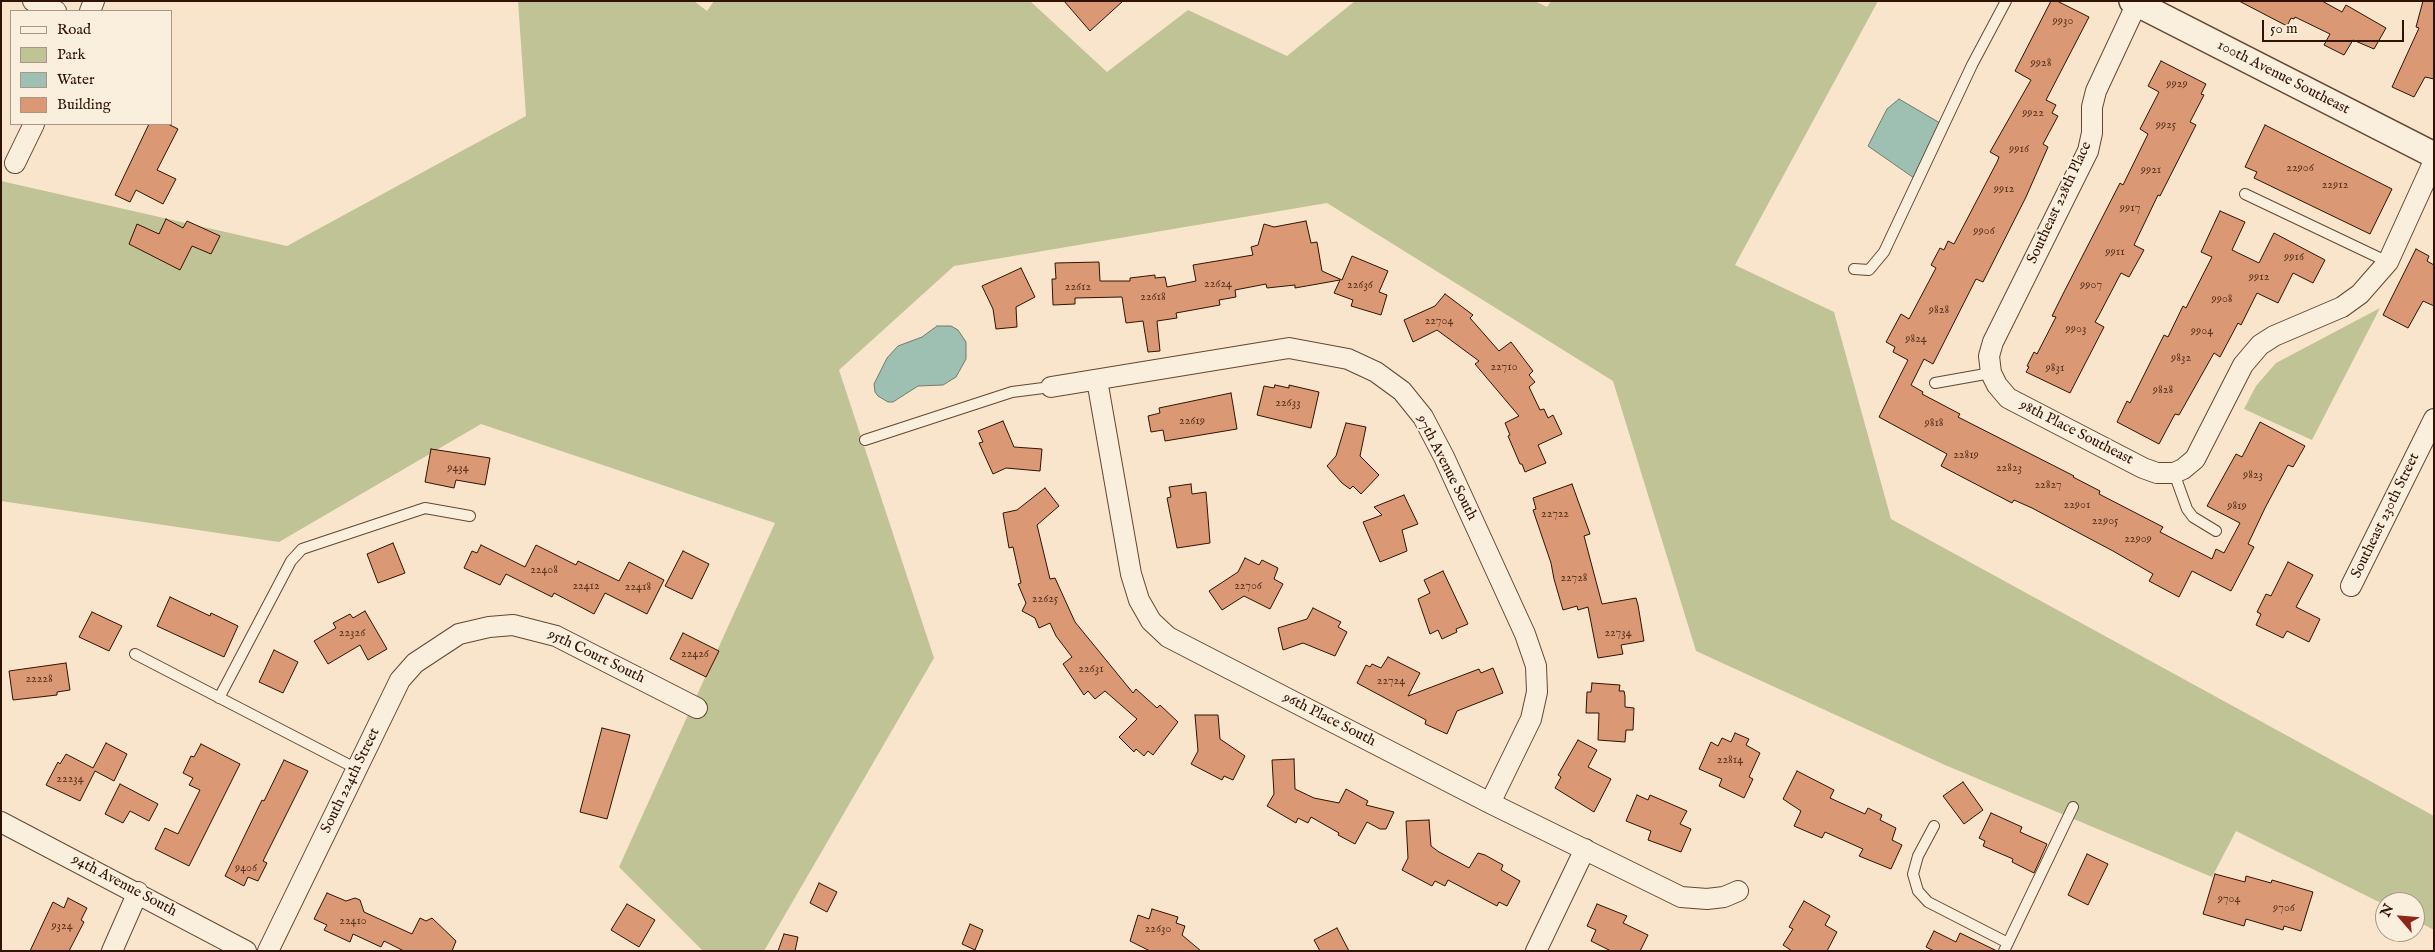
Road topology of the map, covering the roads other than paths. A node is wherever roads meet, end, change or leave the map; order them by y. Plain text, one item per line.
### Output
1 (33, 1) edge
2 (2006, 1) edge
3 (2136, 2) edge
4 (54, 10) edge
5 (34, 125) edge
6 (2434, 155) edge
7 (2434, 161) edge
8 (15, 163) dead end
9 (2245, 194) dead end
10 (2388, 262) junction
11 (1854, 269) dead end
12 (1991, 373) junction
13 (1097, 380) junction
14 (1935, 383) dead end
15 (1051, 387) joint
16 (2434, 419) edge
17 (865, 440) dead end
18 (2174, 474) junction
19 (470, 516) dead end
20 (2216, 531) dead end
21 (2351, 586) dead end
22 (460, 634) joint
23 (135, 654) dead end
24 (219, 698) junction
25 (697, 708) dead end
26 (357, 769) junction
27 (1490, 803) junction
28 (2073, 807) dead end
29 (1, 822) edge
30 (1934, 826) dead end
31 (1585, 849) junction
32 (1738, 891) dead end
33 (138, 892) junction
34 (2006, 947) edge
35 (112, 951) edge
36 (246, 951) edge
37 (268, 951) edge
38 (1536, 951) edge

1 - 4 street
2 - 11 lane
3 - 6 street, 100th Avenue Southeast
3 - 12 street, Southeast 228th Place
5 - 8 street
7 - 10 street
9 - 10 lane
10 - 18 street
12 - 14 lane
12 - 18 street, 98th Place Southeast
13 - 15 street, 97th Avenue South
13 - 27 street, 96th Place South
13 - 27 street, 97th Avenue South
15 - 17 lane
16 - 21 street, Southeast 230th Street
18 - 20 lane
19 - 24 lane
22 - 25 street, 95th Court South
22 - 26 street, South 224th Street
23 - 24 lane
24 - 26 lane
26 - 37 street, South 224th Street
27 - 31 street, 96th Place South
28 - 34 lane
29 - 33 street, 94th Avenue South
30 - 34 lane
31 - 32 street, 96th Place South
31 - 38 street
33 - 35 street
33 - 36 street, 94th Avenue South

